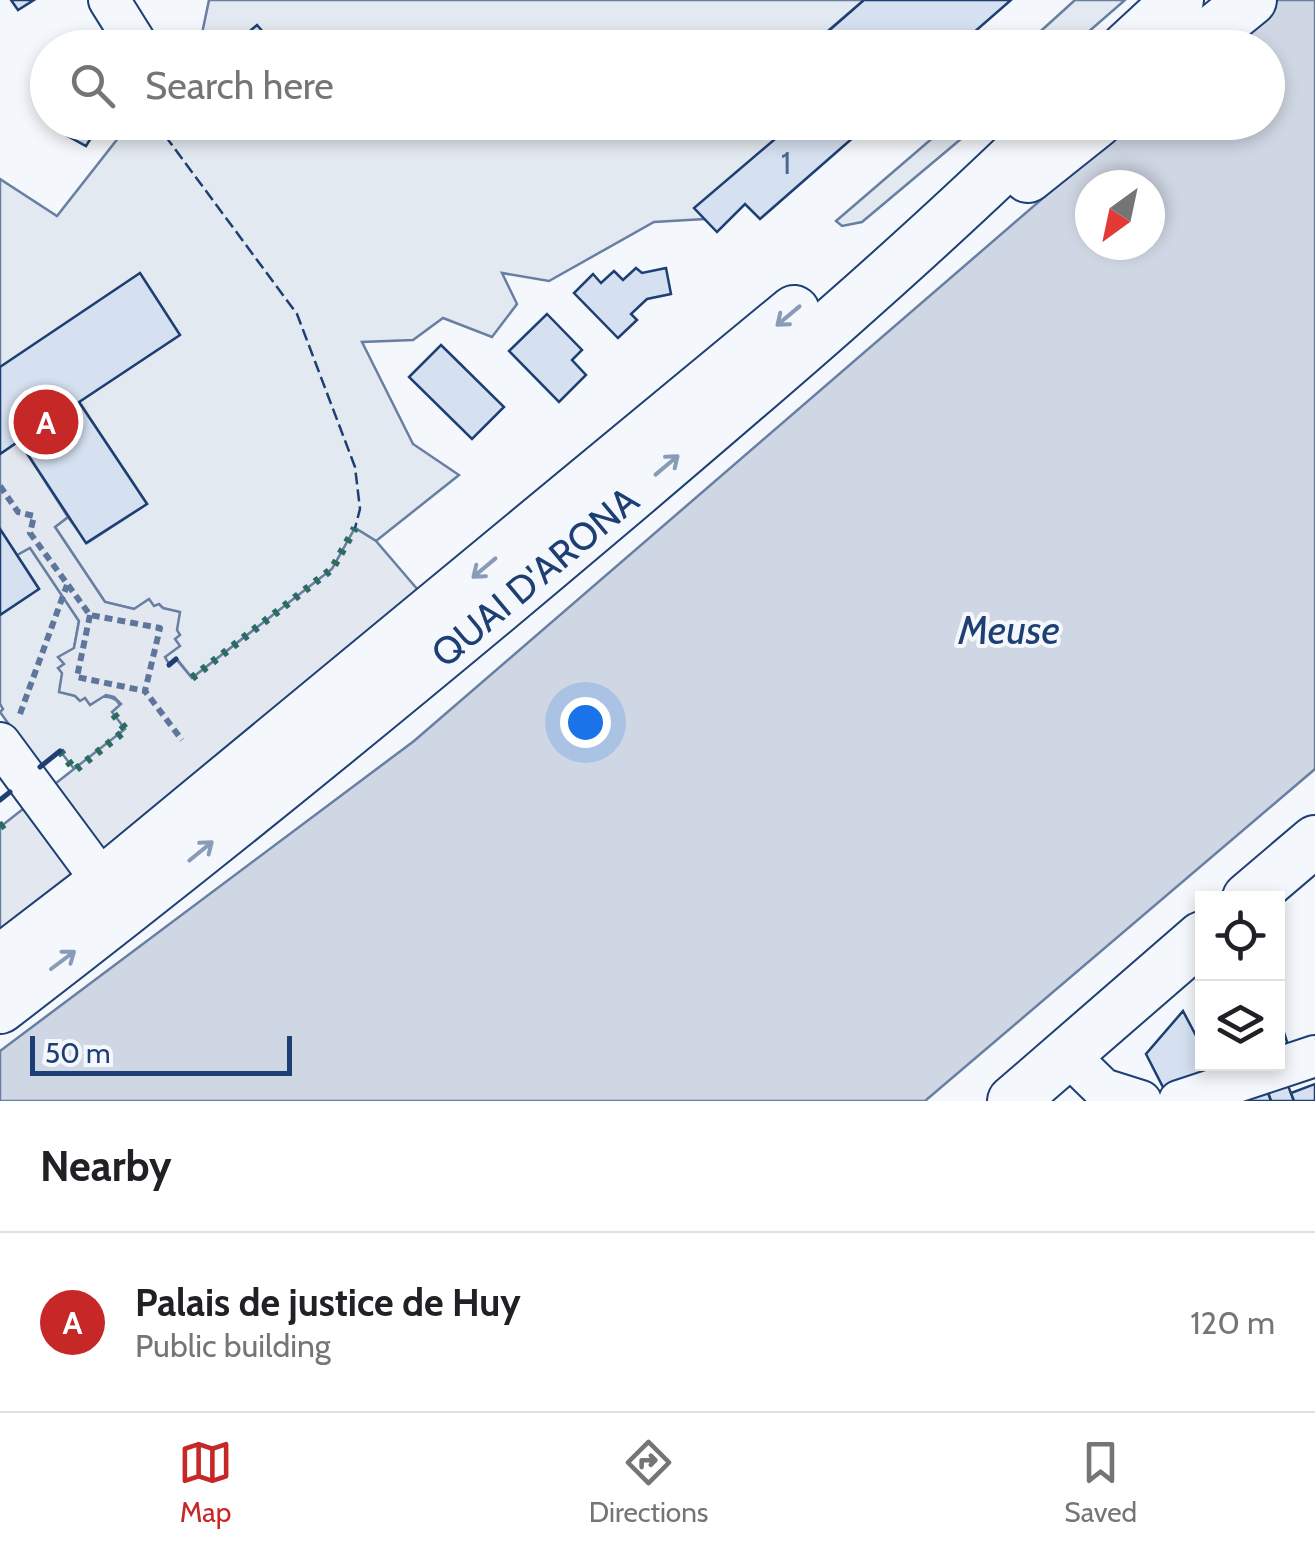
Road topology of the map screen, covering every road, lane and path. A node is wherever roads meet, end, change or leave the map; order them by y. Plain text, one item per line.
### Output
1 (109, 0) edge
2 (1178, 0) edge
3 (1251, 0) edge
4 (128, 30) edge
5 (1144, 30) edge
6 (1214, 30) edge
7 (1008, 140) edge
8 (1031, 140) edge
9 (1075, 140) edge
10 (938, 230) junction
11 (617, 483) junction
12 (0, 486) edge
13 (68, 584) junction
14 (90, 615) junction
15 (145, 692) junction
16 (182, 740) dead end
17 (0, 744) edge
18 (1315, 840) edge
19 (1256, 891) edge
20 (114, 897) junction
21 (1195, 943) edge
22 (0, 961) edge
23 (0, 1008) edge
24 (1067, 1054) junction
25 (1315, 1056) edge
26 (1013, 1101) edge
27 (1142, 1101) edge
28 (1179, 1101) edge

1 - 4 street
2 - 5 main road
3 - 6 main road
7 -> 11 main road, QUAI D'ARONA
8 - 10 main road, QUAI D'ARONA
9 - 10 main road
11 -> 10 main road, QUAI D'ARONA
11 - 20 main road, QUAI D'ARONA
12 - 13 path
13 - 14 path
13 - 17 path
14 - 15 path
14 - 15 path
15 - 16 path
17 - 20 street
18 - 19 main road
20 - 22 main road, QUAI D'ARONA
23 -> 20 main road, QUAI D'ARONA
21 - 24 main road
24 - 26 main road
24 - 27 street
25 - 28 street

